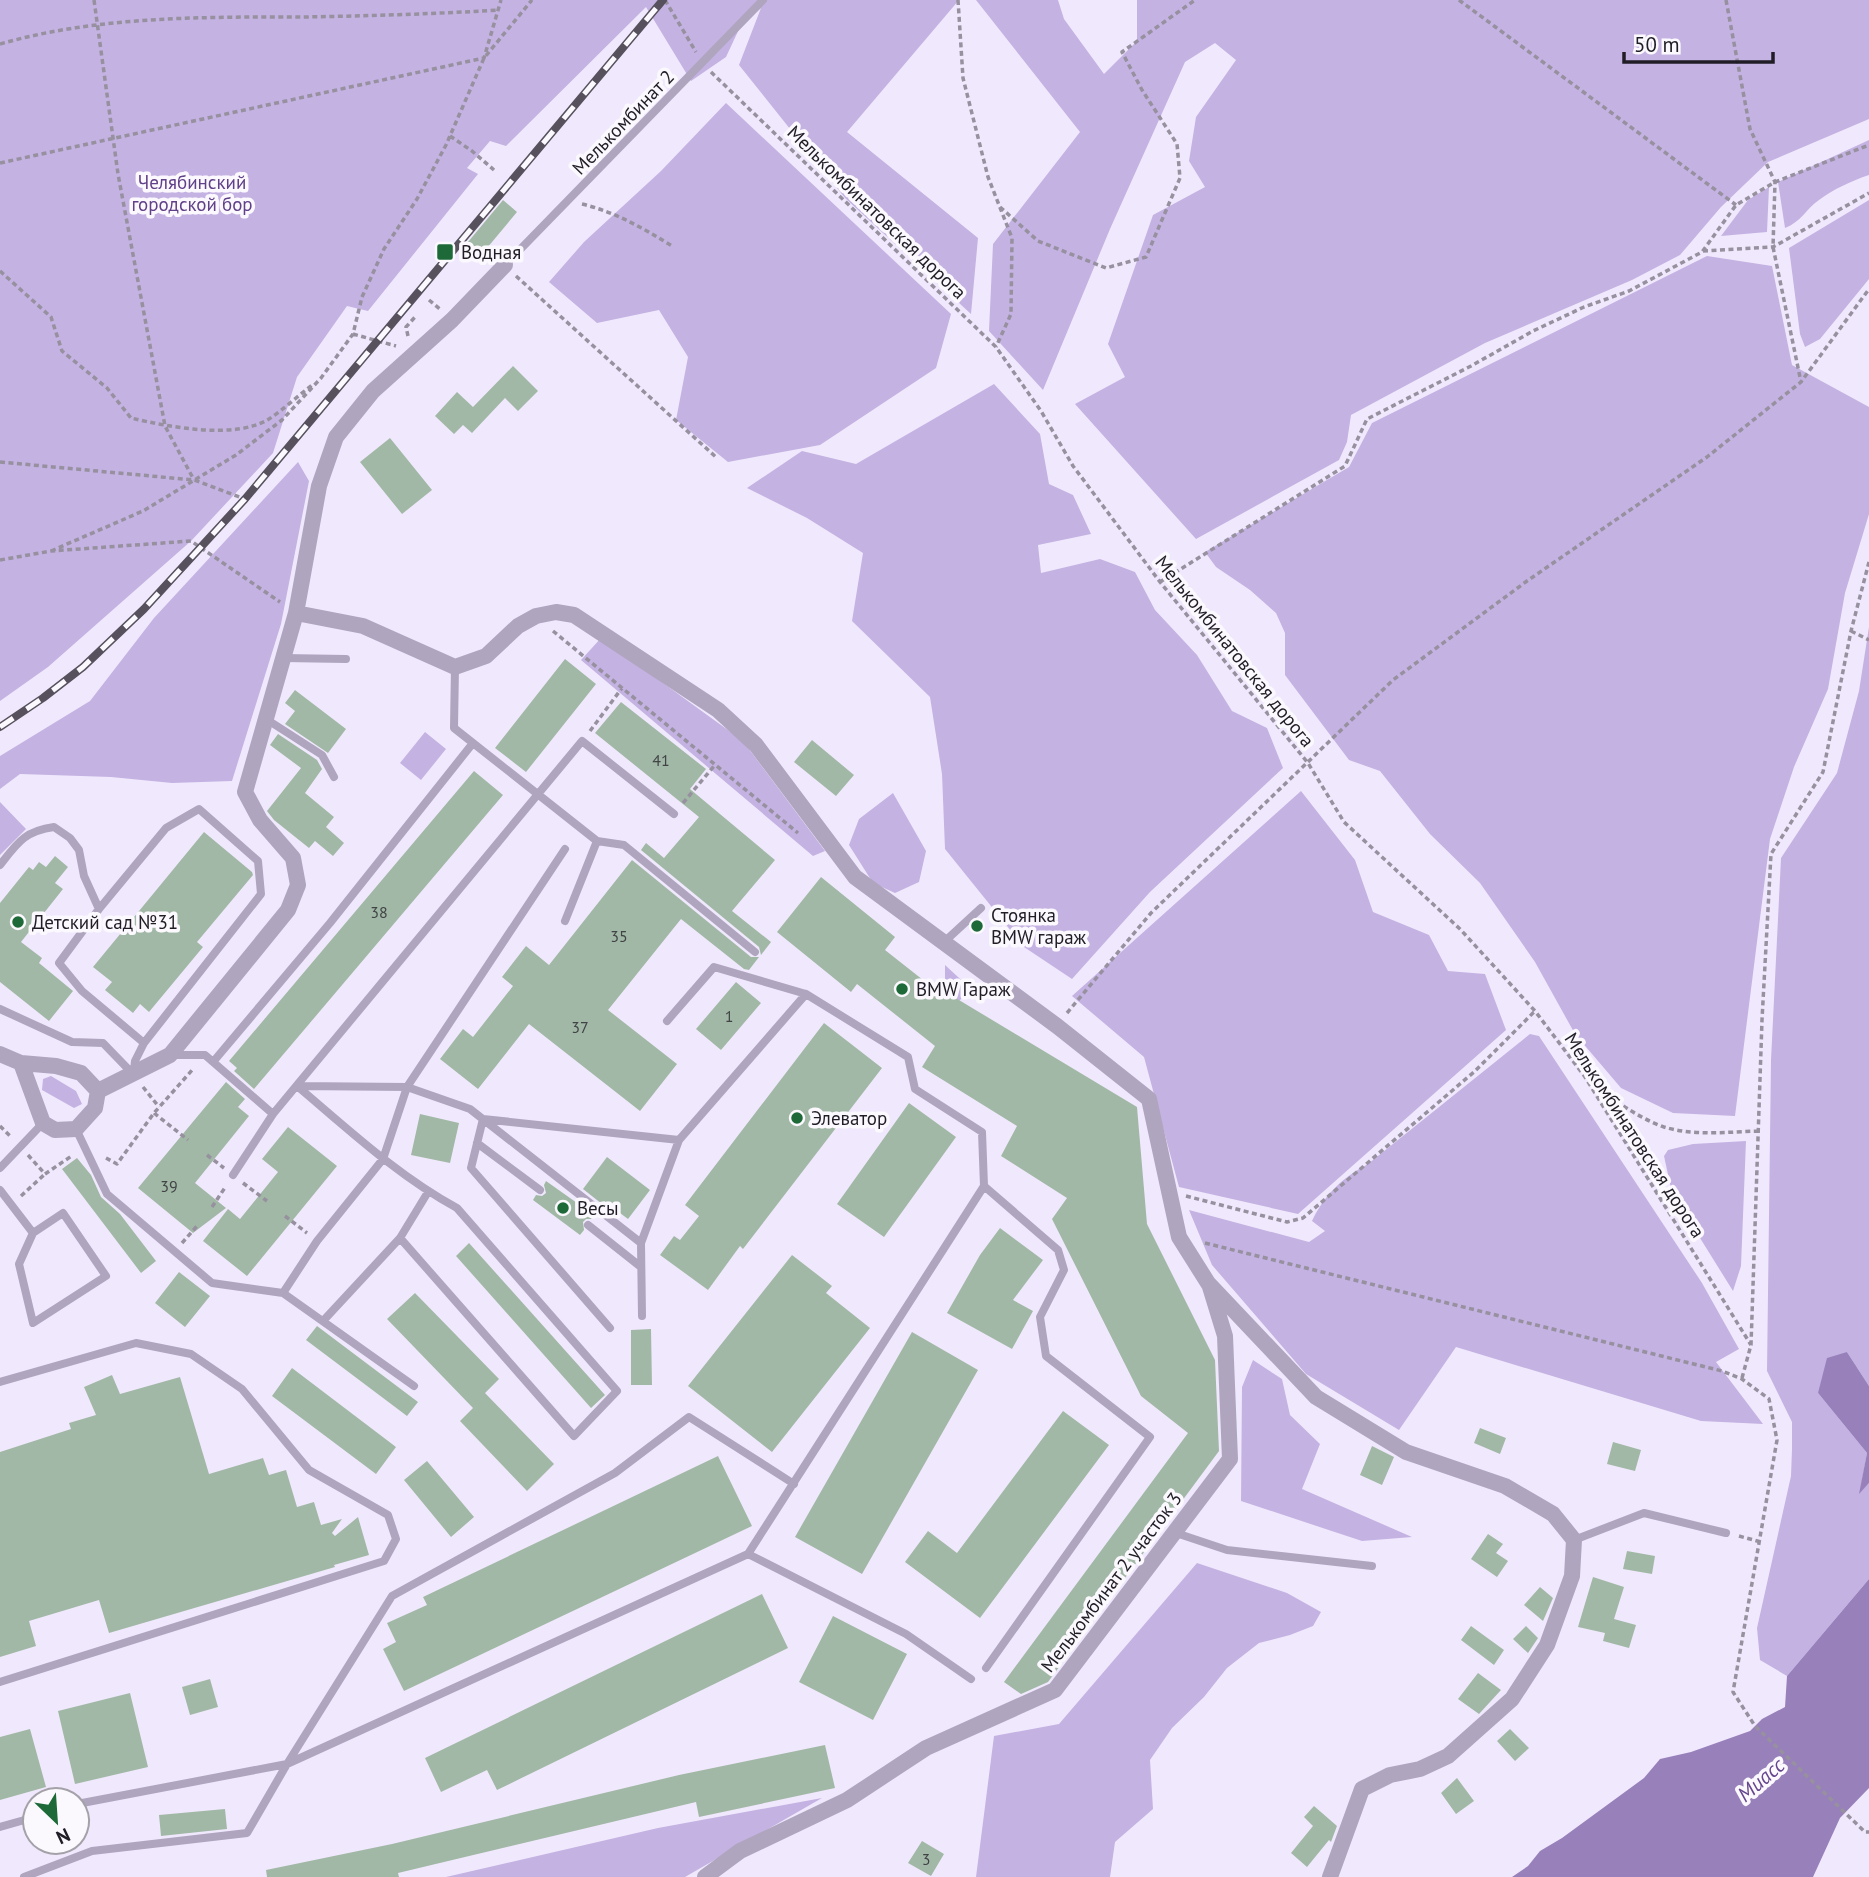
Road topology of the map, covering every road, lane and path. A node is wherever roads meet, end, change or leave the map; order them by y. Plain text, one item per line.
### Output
1 (94, 0) edge
2 (501, 0) edge
3 (532, 0) edge
4 (665, 0) edge
5 (763, 0) edge
6 (958, 0) edge
7 (1195, 0) edge
8 (1459, 0) edge
9 (1726, 0) edge
10 (499, 10) junction
11 (99, 25) junction
12 (0, 44) edge
13 (484, 58) junction
14 (702, 63) junction
15 (450, 136) junction
16 (114, 139) junction
17 (1869, 145) edge
18 (0, 163) edge
19 (494, 170) dead end
20 (1775, 182) junction
21 (1869, 193) edge
22 (568, 201) junction
23 (1736, 205) junction
24 (1000, 207) junction
25 (671, 246) dead end
26 (1773, 247) junction
27 (1702, 251) junction
28 (505, 265) junction
29 (0, 271) edge
30 (1869, 289) edge
31 (429, 300) dead end
32 (445, 313) dead end
33 (415, 317) dead end
34 (406, 327) dead end
35 (353, 334) junction
36 (382, 342) dead end
37 (996, 346) junction
38 (321, 378) junction
39 (1801, 382) junction
40 (165, 426) junction
41 (717, 458) dead end
42 (0, 462) edge
43 (194, 480) junction
44 (245, 499) dead end
45 (51, 551) junction
46 (0, 560) edge
47 (1869, 562) edge
48 (1160, 582) junction
49 (296, 613) junction
50 (536, 616) junction
51 (1851, 631) junction
52 (1869, 639) edge
53 (283, 658) junction
54 (346, 659) dead end
55 (455, 667) junction
56 (622, 688) junction
57 (266, 719) junction
58 (582, 741) junction
59 (473, 743) junction
60 (1308, 763) junction
61 (715, 765) junction
62 (334, 777) dead end
63 (537, 794) junction
64 (674, 814) joint
65 (597, 841) junction
66 (565, 849) dead end
67 (834, 849) junction
68 (0, 865) edge
69 (981, 908) dead end
70 (99, 909) junction
71 (565, 920) dead end
72 (943, 943) junction
73 (755, 952) dead end
74 (806, 994) junction
75 (0, 1009) edge
76 (1535, 1011) junction
77 (667, 1021) dead end
78 (1057, 1026) junction
79 (144, 1042) junction
80 (0, 1054) edge
81 (170, 1055) junction
82 (205, 1055) junction
83 (213, 1062) junction
84 (20, 1063) junction
85 (133, 1074) junction
86 (1585, 1077) junction
87 (297, 1086) junction
88 (407, 1087) junction
89 (98, 1091) junction
90 (159, 1107) junction
91 (154, 1113) junction
92 (273, 1114) junction
93 (483, 1119) junction
94 (43, 1123) junction
95 (0, 1126) edge
96 (76, 1129) junction
97 (1758, 1131) junction
98 (188, 1140) dead end
99 (679, 1140) junction
100 (478, 1143) junction
101 (86, 1147) junction
102 (21, 1148) junction
103 (383, 1159) junction
104 (0, 1168) edge
105 (233, 1175) joint
106 (984, 1185) junction
107 (0, 1190) edge
108 (540, 1190) dead end
109 (1169, 1191) junction
110 (428, 1192) junction
111 (212, 1207) dead end
112 (285, 1216) dead end
113 (587, 1225) dead end
114 (197, 1226) dead end
115 (33, 1233) junction
116 (400, 1237) junction
117 (1179, 1237) junction
118 (317, 1241) junction
119 (641, 1243) junction
120 (175, 1252) junction
121 (641, 1267) junction
122 (1208, 1283) junction
123 (283, 1293) junction
124 (642, 1316) dead end
125 (323, 1321) junction
126 (610, 1328) dead end
127 (1751, 1345) junction
128 (1742, 1379) junction
129 (0, 1382) edge
130 (414, 1386) dead end
131 (794, 1483) junction
132 (1176, 1533) junction
133 (1726, 1533) joint
134 (1574, 1540) junction
135 (1761, 1542) junction
136 (748, 1554) junction
137 (1372, 1566) dead end
138 (986, 1668) dead end
139 (971, 1679) dead end
140 (0, 1682) edge
141 (287, 1764) junction
142 (91, 1801) edge
143 (21, 1821) edge
144 (0, 1827) edge
145 (1869, 1832) edge
146 (24, 1877) edge
147 (705, 1877) edge
148 (1330, 1877) edge

1 - 11 path
2 - 10 path
3 - 13 path
4 - 14 path, Мелькомбинатовская дорога
5 - 14 lane, Мелькомбинат 2
6 - 24 path
7 - 24 path
8 - 23 path
9 - 20 path
10 - 11 path
10 - 13 path
11 - 12 path
11 - 16 path
13 - 15 path
13 - 16 path
14 - 22 lane, Мелькомбинат 2
14 - 37 path, Мелькомбинатовская дорога
15 - 19 path
15 - 35 path
16 - 18 path
16 - 40 path
17 - 20 path
20 - 23 path
20 - 26 path
21 - 26 path
22 - 25 path
22 - 28 lane, Мелькомбинат 2
23 - 27 path
24 - 37 path
26 - 27 path
26 - 39 path
27 - 48 path
28 - 41 path
28 - 49 street
29 - 40 path
30 - 39 path
31 - 32 path
33 - 34 path
35 - 36 path
35 - 38 path
37 - 48 path, Мелькомбинатовская дорога
38 - 40 path
38 - 43 path
39 - 60 path
40 - 43 path
42 - 43 path
43 - 44 path
43 - 45 path
45 - 46 path
45 - 49 path
47 - 51 path
48 - 60 path, Мелькомбинатовская дорога
49 - 53 street
49 - 55 street
50 - 55 street
50 - 56 path
50 - 67 street
51 - 52 path
51 - 97 path
53 - 54 lane
53 - 57 street
55 - 59 lane
56 - 58 path
56 - 61 path
57 - 62 lane
57 - 81 street
58 - 63 lane
58 - 64 lane
59 - 63 lane
59 - 83 lane
60 - 76 path, Мелькомбинатовская дорога
60 - 78 path
61 - 64 path
61 - 67 path
63 - 65 lane
63 - 87 lane
65 - 71 lane
65 - 73 lane
66 - 88 lane
67 - 72 street
68 - 70 lane
69 - 72 lane
70 - 79 lane
70 - 79 lane
72 - 78 street
74 - 77 lane
74 - 99 lane
74 - 106 lane
75 - 85 lane
76 - 86 path, Мелькомбинатовская дорога
76 - 109 path
78 - 109 street
79 - 85 lane
80 - 84 street
81 - 82 lane
81 - 85 street
82 - 83 lane
82 - 90 path
83 - 92 lane
84 - 89 street
84 - 94 street
85 - 89 street
85 - 90 path
86 - 97 path
86 - 127 path, Мелькомбинатовская дорога
87 - 88 lane
87 - 92 lane
87 - 103 lane
88 - 93 lane
88 - 103 lane
89 - 96 street
90 - 91 path
91 - 98 path
91 - 101 path
92 - 105 lane
93 - 99 lane
93 - 100 lane
93 - 119 lane
94 - 96 street
94 - 102 lane
95 - 102 path
96 - 101 lane
97 - 127 path
99 - 119 lane
100 - 108 lane
100 - 126 lane
101 - 102 path
101 - 120 lane
102 - 104 lane
103 - 110 lane
103 - 118 lane
105 - 111 path
106 - 131 lane
106 - 138 lane
107 - 115 lane
109 - 117 street
110 - 116 lane
110 - 116 lane
112 - 118 path
113 - 121 lane
114 - 120 path
115 - 115 lane
116 - 125 lane
117 - 122 street
117 - 128 path
118 - 123 lane
119 - 121 lane
120 - 123 lane
121 - 124 lane
122 - 132 street, Мелькомбинат 2 участок 3
122 - 134 street
123 - 125 lane
125 - 130 lane
127 - 128 path
128 - 135 path
129 - 140 lane
131 - 136 lane
131 - 141 lane
132 - 137 lane
132 - 147 street, Мелькомбинат 2 участок 3
133 - 134 lane
133 - 135 path
134 - 148 street
135 - 145 path
136 - 139 lane
136 - 141 lane
141 - 142 lane
141 - 146 lane
143 - 144 lane

